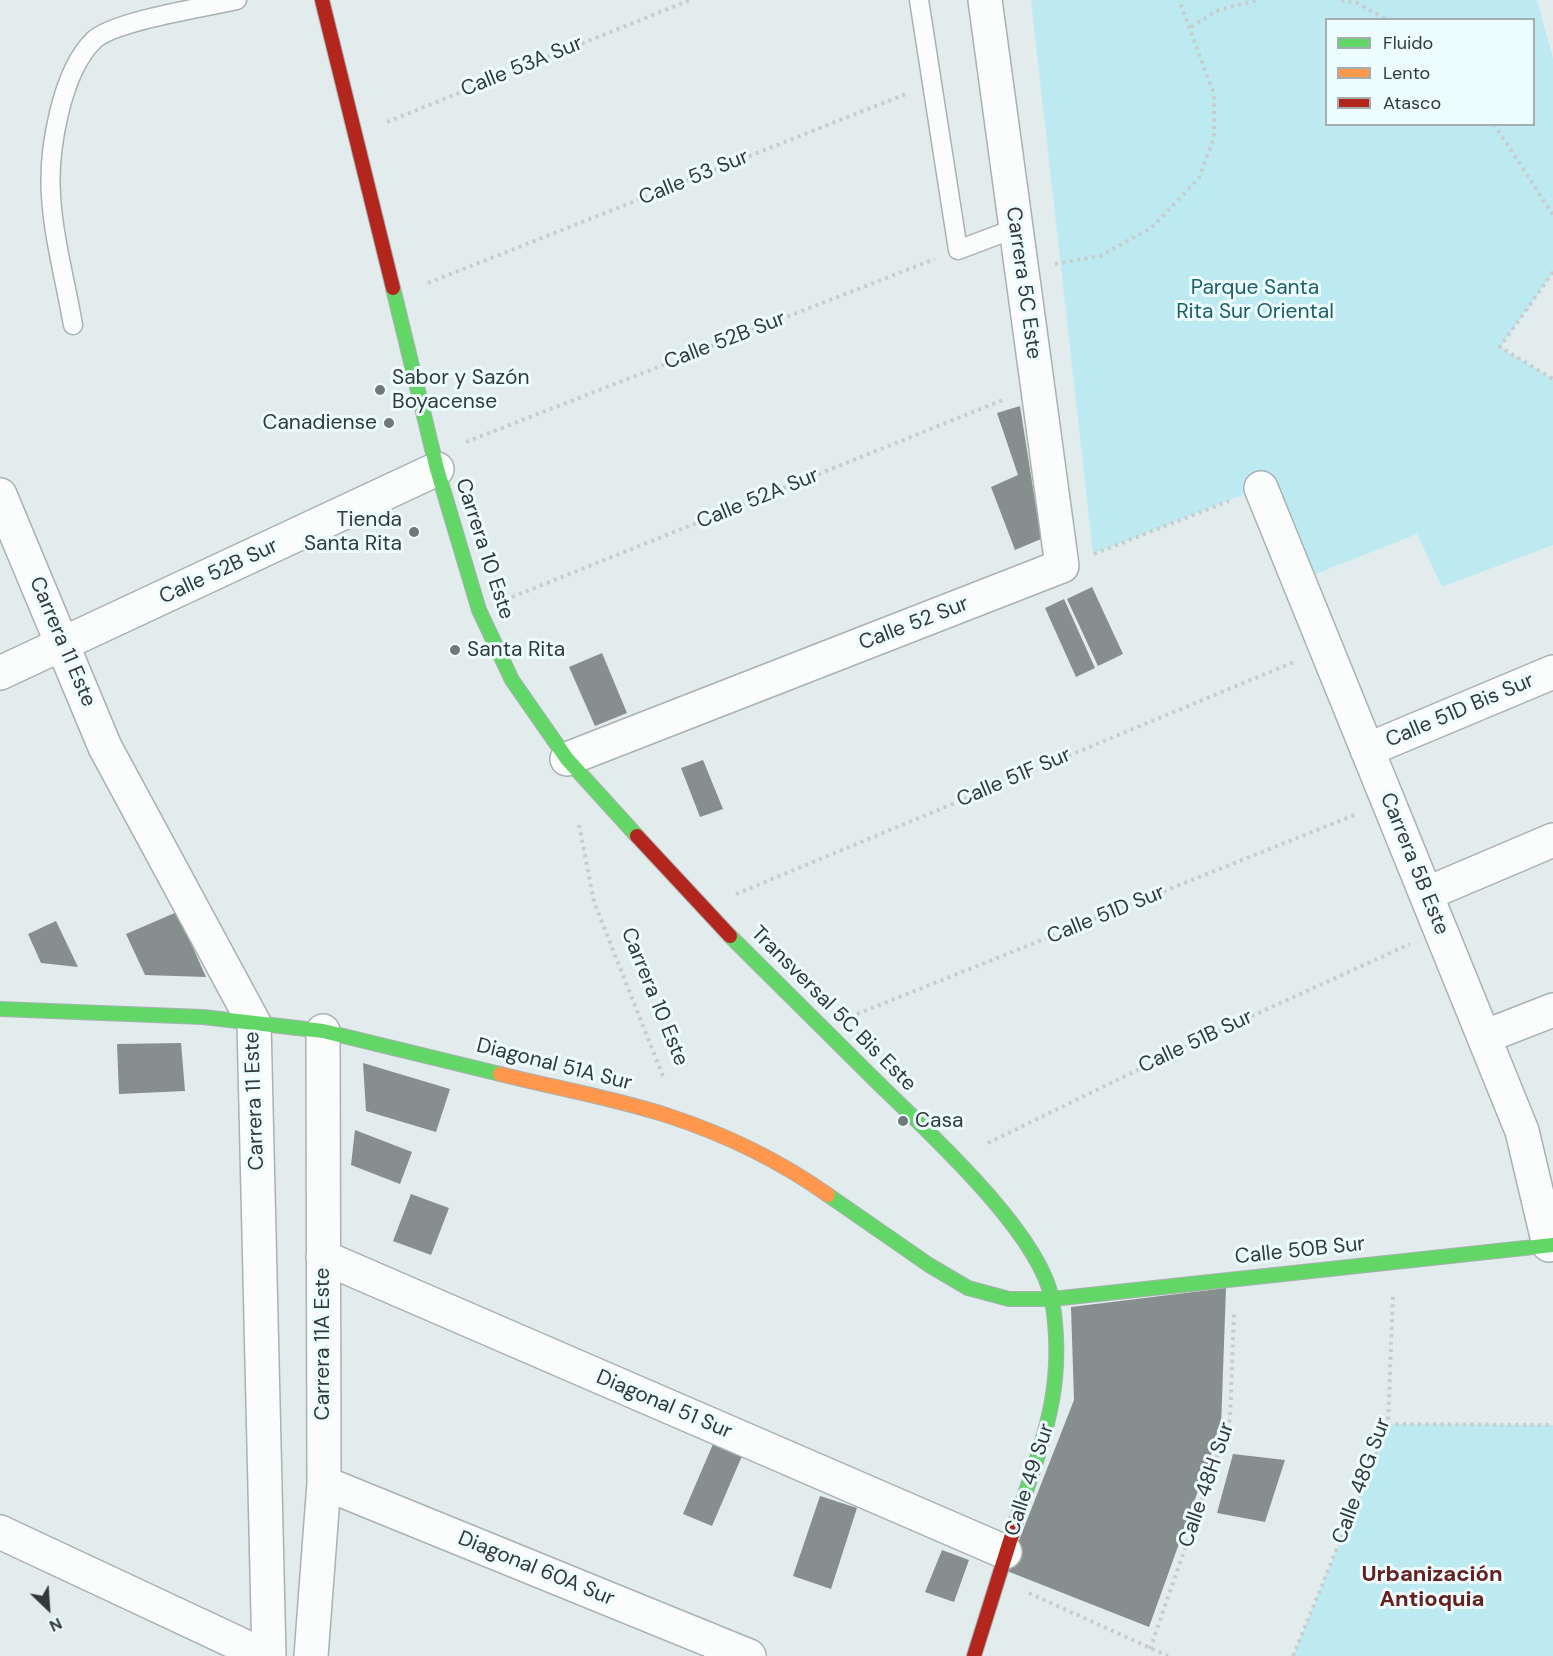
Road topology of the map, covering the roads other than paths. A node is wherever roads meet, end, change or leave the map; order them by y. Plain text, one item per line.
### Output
1 (237, 0) edge
2 (322, 0) edge
3 (919, 0) edge
4 (985, 0) edge
5 (1016, 228) junction
6 (73, 325) dead end
7 (435, 462) junction
8 (1261, 488) road end
9 (0, 495) edge
10 (1062, 566) joint
11 (63, 645) junction
12 (1553, 672) edge
13 (0, 673) edge
14 (1367, 750) junction
15 (567, 759) junction
16 (1553, 840) edge
17 (1426, 894) junction
18 (0, 1009) edge
19 (1553, 1010) edge
20 (254, 1023) junction
21 (323, 1030) junction
22 (1484, 1037) junction
23 (1545, 1189) edge
24 (1551, 1245) edge
25 (323, 1257) junction
26 (1052, 1299) junction
27 (324, 1483) junction
28 (0, 1532) edge
29 (1001, 1565) junction
30 (267, 1656) edge
31 (311, 1656) edge
32 (749, 1656) edge
33 (974, 1656) edge

1 - 6 lane
2 - 7 street, Carrera 10 Este
3 - 5 lane
4 - 5 street, Carrera 5C Este
5 - 10 street, Carrera 5C Este
7 - 11 street, Calle 52B Sur
7 - 15 street, Carrera 10 Este
8 - 14 street, Carrera 5B Este
9 - 11 street, Carrera 11 Este
10 - 15 street, Calle 52 Sur
11 - 13 street, Calle 52B Sur
11 - 20 street, Carrera 11 Este
12 - 14 street, Calle 51D Bis Sur
14 - 17 street, Carrera 5B Este
15 - 26 street, Transversal 5C Bis Este
16 - 17 street
17 - 22 street, Carrera 5B Este
18 - 20 street, Diagonal 51A Sur
19 - 22 street
20 - 21 street, Diagonal 51A Sur
20 - 30 street, Carrera 11 Este
21 - 25 street, Carrera 11A Este
21 - 26 street, Diagonal 51A Sur
22 - 23 street, Carrera 5B Este
23 - 24 street, Carrera 5B Este
24 - 26 street, Calle 50B Sur
25 - 27 street, Carrera 11A Este
25 - 29 street, Diagonal 51 Sur
26 - 29 street, Calle 49 Sur
27 - 31 street, Carrera 11A Este
27 - 32 street, Diagonal 60A Sur
28 - 30 street
29 - 33 street, Calle 49 Sur

